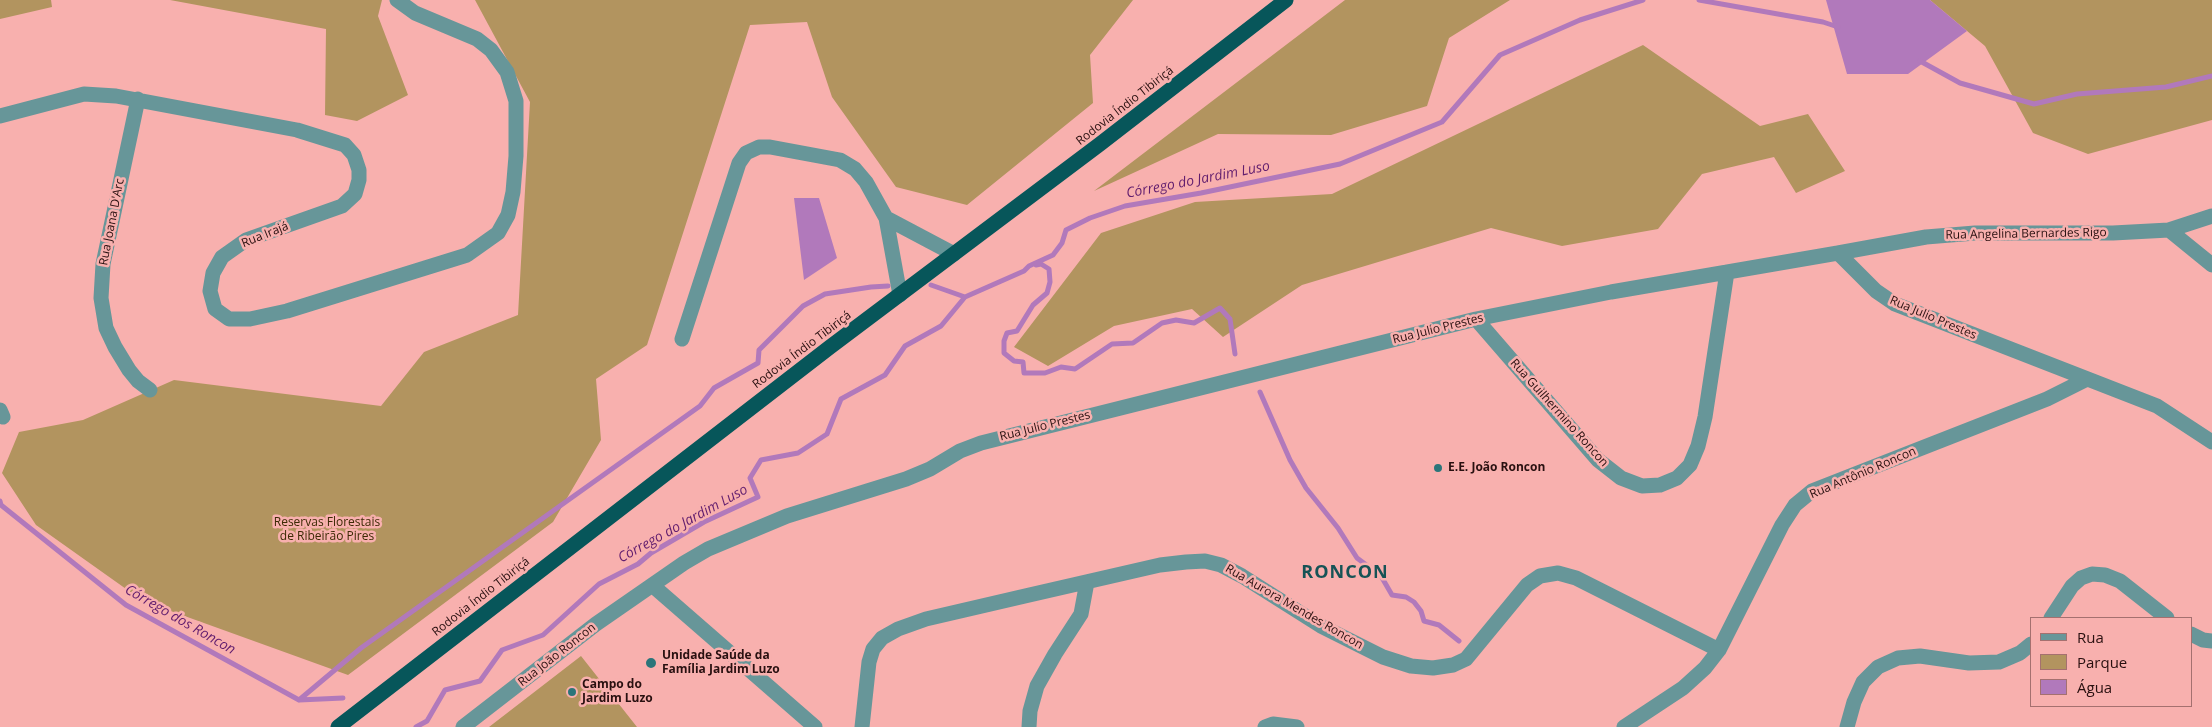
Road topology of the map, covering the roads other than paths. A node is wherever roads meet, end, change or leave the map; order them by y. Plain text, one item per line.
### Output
1 (397, 0) edge
2 (1286, 0) edge
3 (138, 99) junction
4 (0, 116) edge
5 (2212, 216) edge
6 (886, 218) junction
7 (2169, 230) junction
8 (1838, 253) junction
9 (954, 254) junction
10 (2212, 265) edge
11 (1728, 272) junction
12 (900, 294) junction
13 (1476, 319) junction
14 (682, 339) dead end
15 (2087, 379) junction
16 (150, 390) dead end
17 (2212, 442) edge
18 (1087, 582) junction
19 (652, 585) junction
20 (2052, 617) edge
21 (2165, 617) edge
22 (2192, 634) edge
23 (2212, 641) edge
24 (2030, 645) edge
25 (1719, 650) junction
26 (338, 727) edge
27 (463, 727) edge
28 (815, 727) edge
29 (862, 727) edge
30 (1029, 727) edge
31 (1264, 727) edge
32 (1297, 727) edge
33 (1624, 727) edge
34 (1847, 727) edge

1 - 3 street, Rua Irajá
2 - 9 highway, Rodovia Índio Tibiriçá
3 - 4 street, Rua Irajá
3 - 16 street, Rua Joana D'Arc
5 - 7 street, Rua Angelina Bernardes Rigo
6 - 9 street
6 - 12 street
6 - 14 street
7 - 8 street, Rua Angelina Bernardes Rigo
7 - 10 street
8 - 11 street, Rua Julio Prestes
8 - 15 street, Rua Julio Prestes
9 - 12 highway, Rodovia Índio Tibiriçá
11 - 13 street, Rua Julio Prestes
11 - 13 street, Rua Guilhermino Roncon
12 - 26 highway, Rodovia Índio Tibiriçá
13 - 19 street, Rua Julio Prestes
15 - 17 street, Rua Julio Prestes
15 - 25 street, Rua Antônio Roncon
18 - 25 street, Rua Aurora Mendes Roncon
18 - 29 street, Rua Aurora Mendes Roncon
18 - 30 street
19 - 27 street, Rua João Roncon
19 - 28 street
20 - 21 street
22 - 23 street
24 - 34 street
25 - 33 street, Rua Antônio Roncon
31 - 32 street

